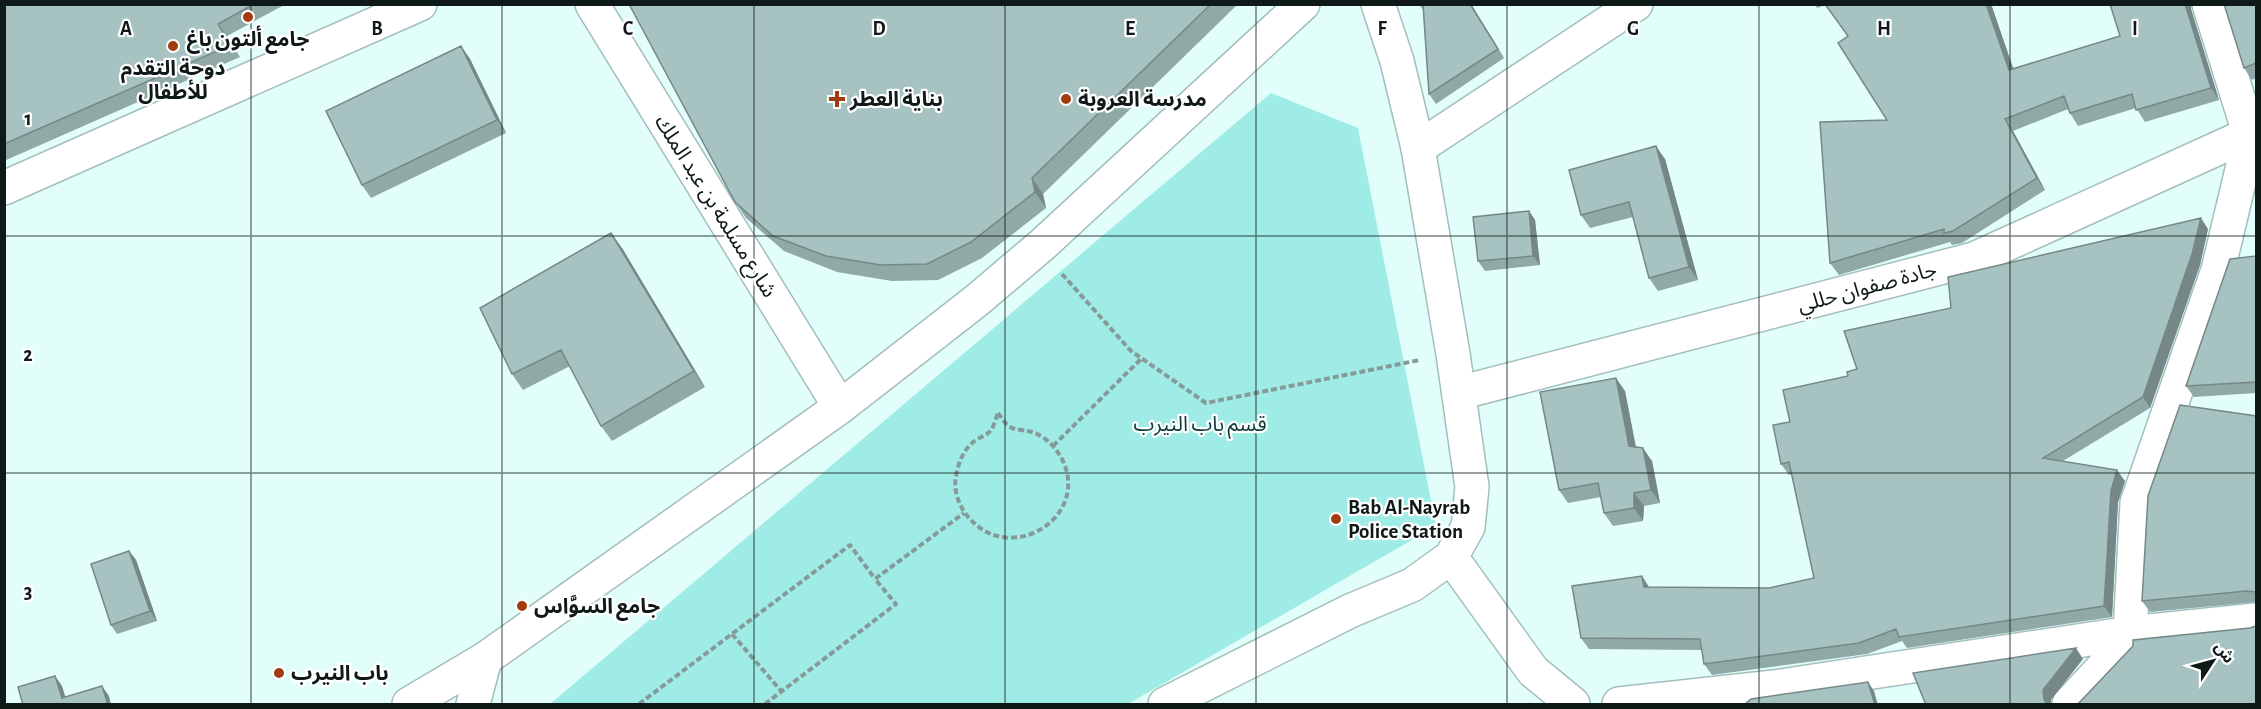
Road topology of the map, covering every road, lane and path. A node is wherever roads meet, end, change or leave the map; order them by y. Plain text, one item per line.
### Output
1 (420, 4) edge
2 (591, 4) edge
3 (1303, 4) edge
4 (1378, 4) edge
5 (1636, 4) edge
6 (2209, 4) edge
7 (2253, 134) edge
8 (1418, 148) junction
9 (4, 188) edge
10 (1042, 246) junction
11 (1453, 354) junction
12 (1142, 358) junction
13 (1459, 393) junction
14 (840, 407) junction
15 (1053, 446) junction
16 (964, 513) junction
17 (1451, 556) junction
18 (875, 579) junction
19 (2256, 620) edge
20 (2130, 633) junction
21 (732, 634) junction
22 (485, 659) junction
23 (782, 692) junction
24 (1566, 702) edge
25 (409, 705) edge
26 (473, 705) edge
27 (639, 705) edge
28 (765, 705) edge
29 (1165, 705) edge
30 (1619, 705) edge
31 (2069, 705) edge

1 - 9 street
2 - 14 street, شارع مسلمة بن عبد الملك
3 - 10 street
4 - 8 street
5 - 8 street
6 - 7 street
7 - 13 street, جادة صفوان حللي
7 - 20 street
8 - 11 street
10 - 12 path
10 - 14 street
11 - 12 path
11 - 13 street
12 - 15 path
13 - 17 street
14 - 22 street
15 - 16 path
15 - 16 path
16 - 18 path
17 - 24 street
17 - 29 street
18 - 21 path
18 - 23 path
19 - 20 street
20 - 30 street
20 - 31 street
21 - 23 path
21 - 27 path
22 - 25 street
22 - 26 street
23 - 28 path

